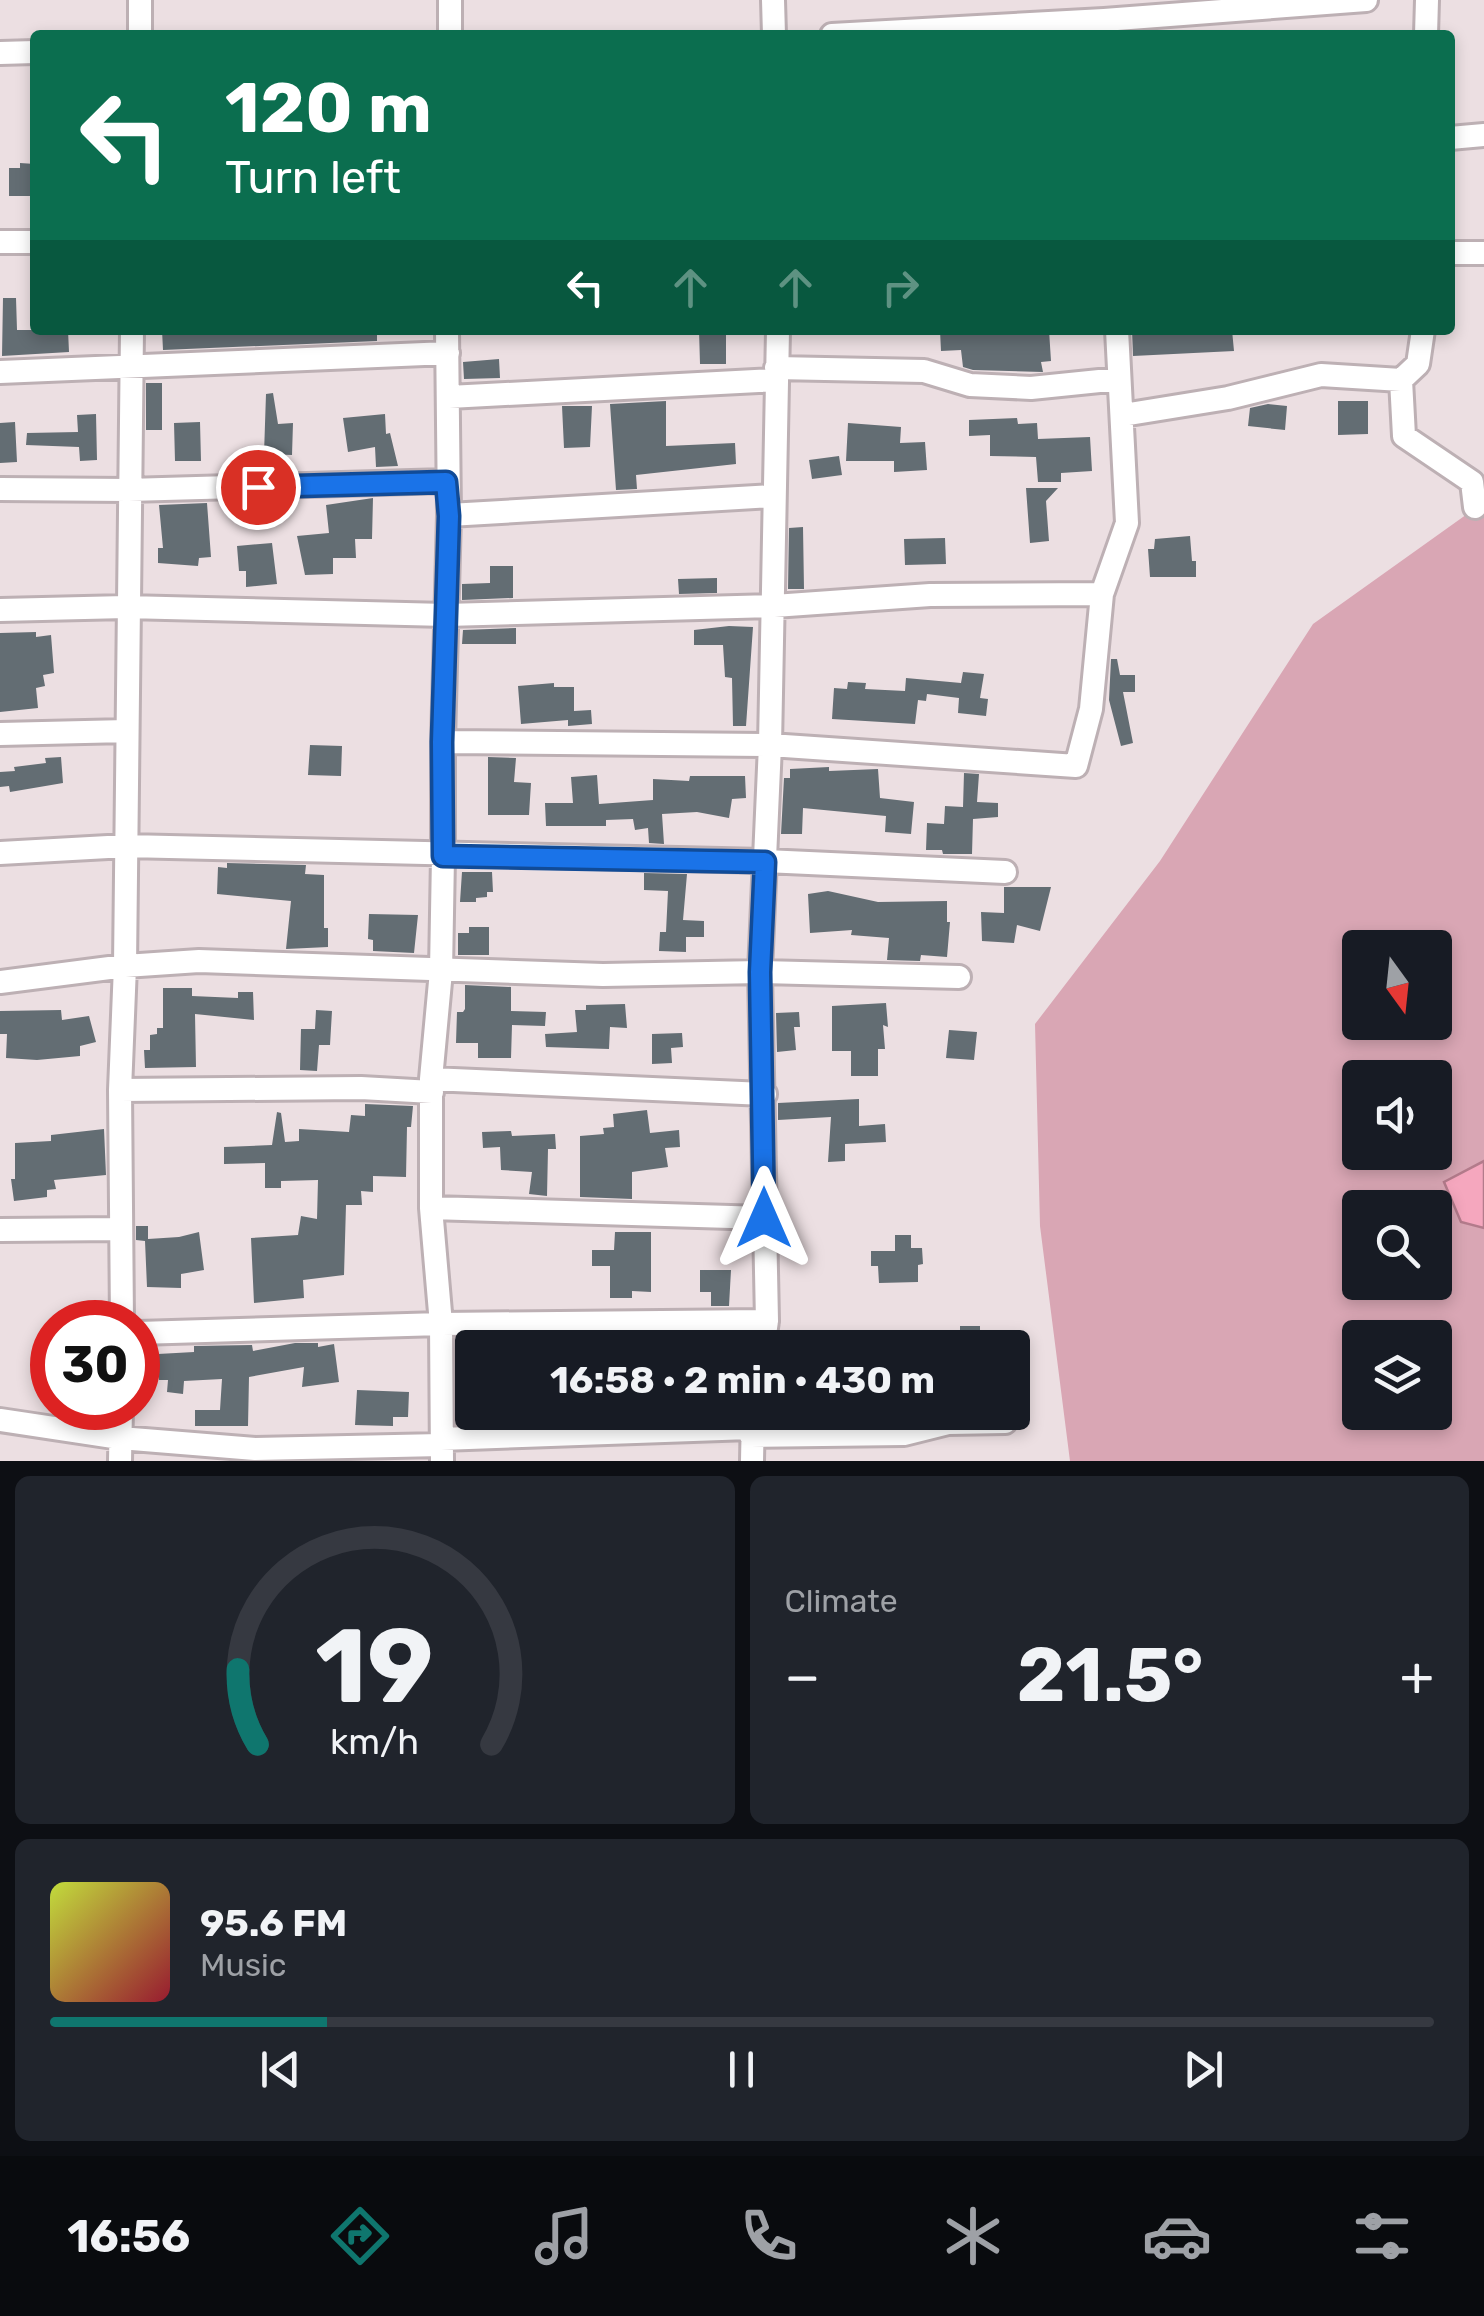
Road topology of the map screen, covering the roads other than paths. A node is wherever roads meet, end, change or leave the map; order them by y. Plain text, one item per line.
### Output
1 (140, 0) edge
2 (450, 0) edge
3 (773, 0) edge
4 (1366, 0) edge
5 (1426, 0) edge
6 (1105, 18) edge
7 (140, 30) edge
8 (450, 30) edge
9 (774, 30) edge
10 (912, 30) edge
11 (1426, 30) edge
12 (30, 52) edge
13 (0, 53) edge
14 (1484, 135) edge
15 (1455, 138) edge
16 (0, 242) edge
17 (30, 242) edge
18 (1455, 253) edge
19 (1484, 253) edge
20 (132, 335) edge
21 (778, 335) edge
22 (1117, 335) edge
23 (1422, 335) edge
24 (448, 342) edge
25 (131, 368) junction
26 (0, 372) edge
27 (776, 374) junction
28 (1119, 379) junction
29 (1401, 380) junction
30 (449, 397) junction
31 (1123, 415) junction
32 (446, 482) junction
33 (0, 489) edge
34 (128, 490) junction
35 (773, 496) junction
36 (1475, 507) dead end
37 (449, 516) junction
38 (1102, 594) junction
39 (774, 606) junction
40 (126, 607) junction
41 (0, 610) edge
42 (446, 615) junction
43 (127, 730) junction
44 (0, 734) edge
45 (442, 742) junction
46 (770, 745) junction
47 (126, 846) junction
48 (0, 853) edge
49 (443, 856) junction
50 (765, 862) junction
51 (1005, 872) dead end
52 (125, 966) junction
53 (441, 971) junction
54 (760, 972) junction
55 (959, 978) dead end
56 (0, 982) edge
57 (432, 1085) junction
58 (120, 1090) junction
59 (765, 1094) junction
60 (431, 1208) junction
61 (764, 1218) junction
62 (121, 1229) junction
63 (0, 1230) edge
64 (122, 1300) edge
65 (767, 1322) junction
66 (441, 1324) junction
67 (766, 1330) edge
68 (160, 1332) edge
69 (0, 1420) edge
70 (684, 1430) edge
71 (751, 1430) edge
72 (836, 1430) edge
73 (922, 1430) edge
74 (441, 1448) edge
75 (120, 1449) edge
76 (752, 1461) edge

1 - 7 street
2 - 8 street
3 - 9 street
4 - 6 street
5 - 11 street
6 - 10 street
12 - 13 street
14 - 15 street
16 - 17 street
18 - 19 street
20 - 25 street
21 - 27 street
22 - 28 street
23 - 29 street
24 - 25 street
24 - 30 street
25 - 26 street
25 - 34 street
27 - 28 street
27 - 30 street
27 - 35 street
28 - 31 street
29 - 31 street
29 - 36 street
30 - 32 street
31 - 38 street
32 - 34 street
32 - 37 street
33 - 34 street
34 - 40 street
35 - 37 street
35 - 39 street
37 - 42 street
38 - 39 street
38 - 46 street
39 - 42 street
39 - 46 street
40 - 41 street
40 - 42 street
40 - 43 street
42 - 45 street
43 - 44 street
43 - 47 street
45 - 46 street
45 - 49 street
46 - 50 street
47 - 48 street
47 - 49 street
47 - 52 street
49 - 50 street
49 - 53 street
50 - 51 street
50 - 54 street
52 - 53 street
52 - 56 street
52 - 58 street
53 - 54 street
53 - 57 street
54 - 55 street
54 - 59 street
57 - 58 street
57 - 59 street
57 - 60 street
58 - 62 street
59 - 61 street
60 - 61 street
60 - 66 street
61 - 65 street
62 - 63 street
62 - 64 street
65 - 66 street
65 - 67 street
66 - 68 street
66 - 74 street
69 - 75 street
70 - 74 street
71 - 76 street
72 - 73 street
74 - 75 street

